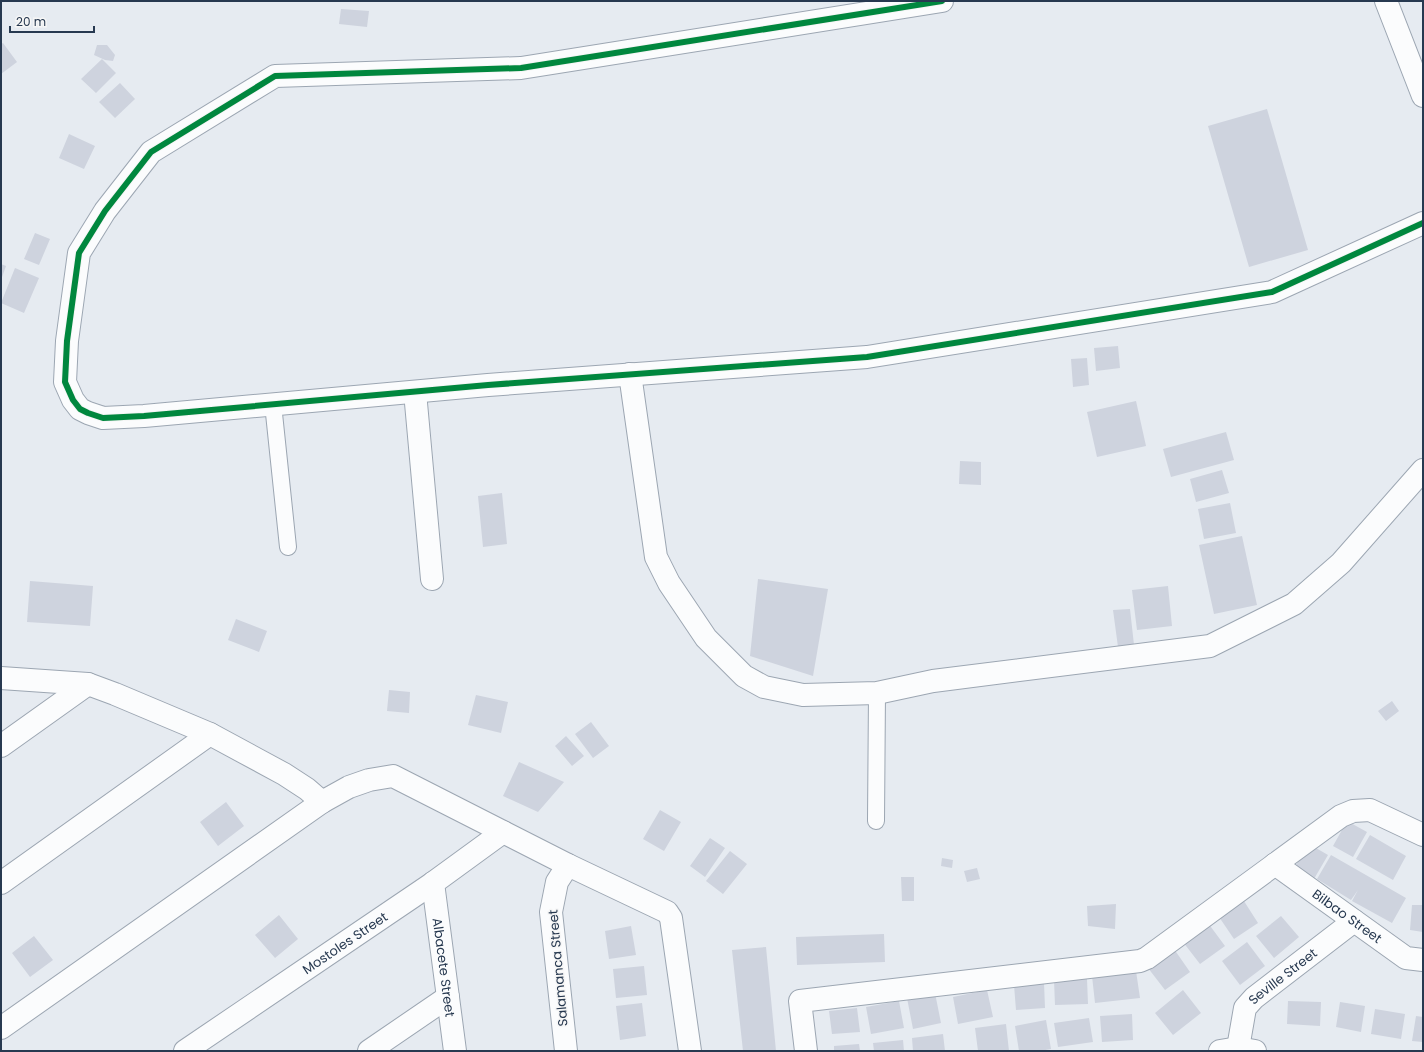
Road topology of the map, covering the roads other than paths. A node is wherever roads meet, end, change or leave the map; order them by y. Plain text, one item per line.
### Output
1 (942, 1) edge
2 (1386, 1) edge
3 (1423, 96) edge
4 (1423, 223) edge
5 (630, 374) junction
6 (415, 392) junction
7 (273, 404) junction
8 (1423, 470) edge
9 (288, 547) dead end
10 (432, 579) dead end
11 (1, 678) edge
12 (88, 684) junction
13 (877, 693) junction
14 (210, 734) junction
15 (1, 746) edge
16 (322, 802) junction
17 (876, 821) dead end
18 (503, 832) junction
19 (1423, 835) edge
20 (1275, 864) junction
21 (568, 865) junction
22 (1, 883) edge
23 (433, 883) junction
24 (1354, 920) junction
25 (1423, 960) edge
26 (448, 997) junction
27 (1, 1028) edge
28 (1237, 1050) edge
29 (185, 1051) edge
30 (369, 1051) edge
31 (455, 1051) edge
32 (566, 1051) edge
33 (690, 1051) edge
34 (806, 1051) edge

1 - 7 street
2 - 3 street
4 - 5 street
5 - 6 street
5 - 13 street
6 - 7 street
6 - 10 street
7 - 9 lane
8 - 13 street
11 - 12 street
12 - 14 street
12 - 15 street
13 - 17 lane
14 - 16 street
14 - 22 street
16 - 18 street
16 - 27 street
18 - 21 street
18 - 23 street, Mostoles Street
19 - 20 street
20 - 24 street, Bilbao Street
20 - 34 street
21 - 32 street, Salamanca Street
21 - 33 street
23 - 26 street, Albacete Street
23 - 29 street, Mostoles Street
24 - 25 street, Bilbao Street
24 - 28 street, Seville Street
26 - 30 street
26 - 31 street, Albacete Street

